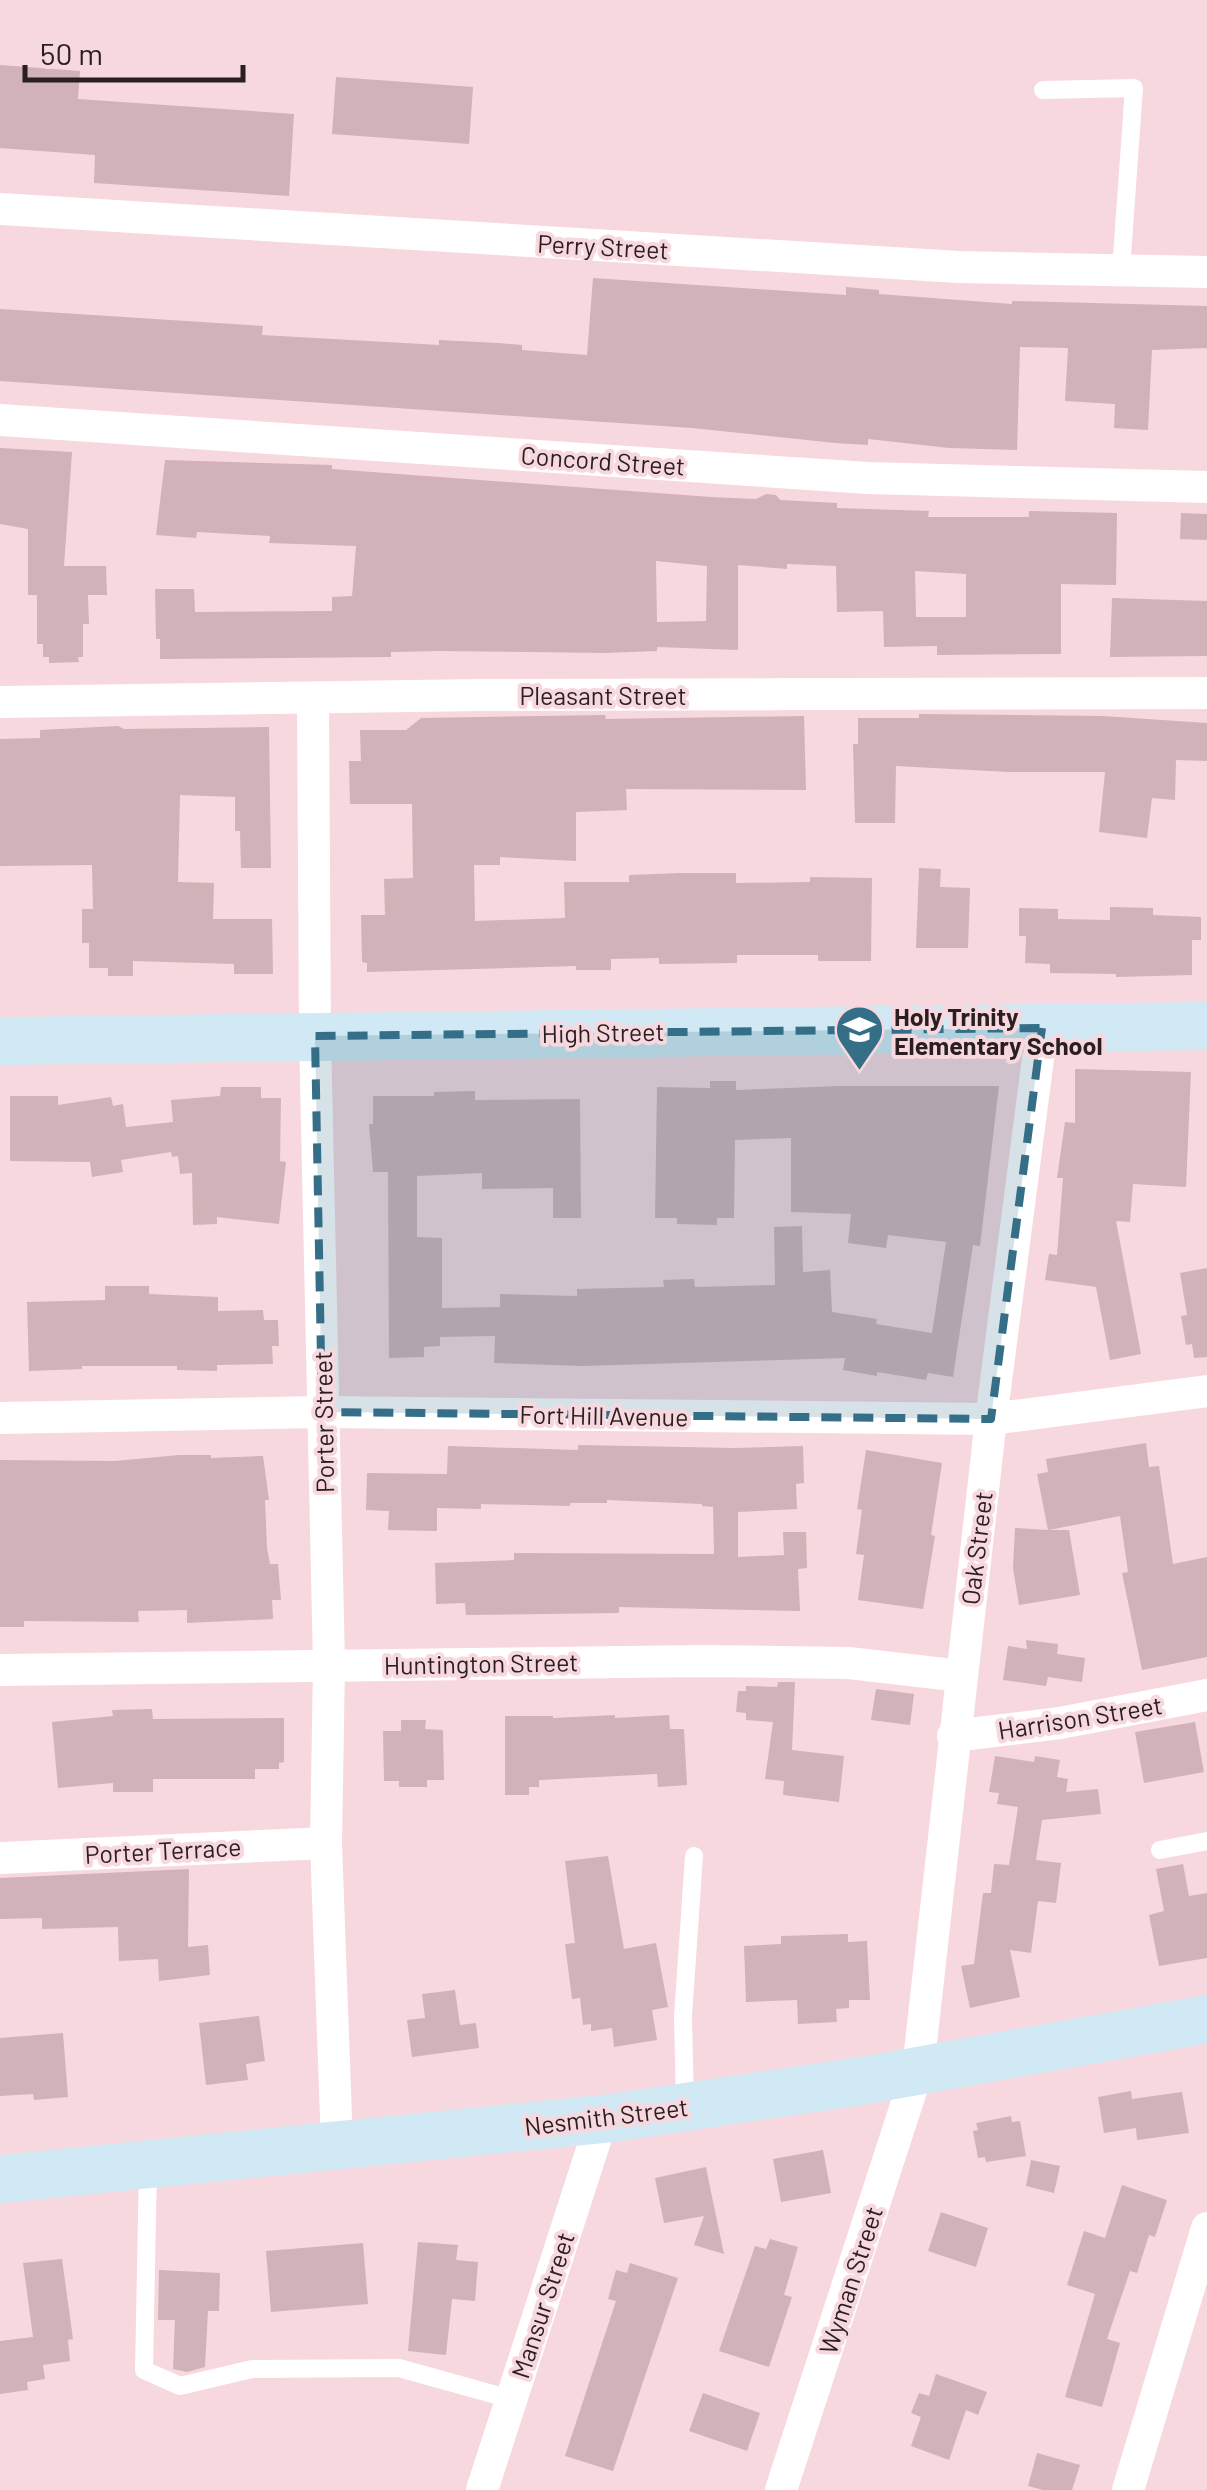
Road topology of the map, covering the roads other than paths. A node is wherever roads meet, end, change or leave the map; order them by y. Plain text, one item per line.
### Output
1 (1044, 90) dead end
2 (0, 208) edge
3 (1121, 270) junction
4 (1207, 272) edge
5 (0, 420) edge
6 (1207, 487) edge
7 (1207, 692) edge
8 (313, 698) junction
9 (0, 702) edge
10 (1207, 1026) edge
11 (1042, 1028) junction
12 (314, 1036) junction
13 (0, 1041) edge
14 (1207, 1391) edge
15 (322, 1412) junction
16 (0, 1418) edge
17 (990, 1418) junction
18 (329, 1665) junction
19 (0, 1670) edge
20 (960, 1676) junction
21 (1207, 1695) edge
22 (953, 1736) junction
23 (1207, 1842) edge
24 (326, 1843) junction
25 (1160, 1850) dead end
26 (694, 1856) dead end
27 (0, 1858) edge
28 (1207, 2018) edge
29 (918, 2069) junction
30 (685, 2107) junction
31 (602, 2119) junction
32 (337, 2146) junction
33 (148, 2164) junction
34 (0, 2179) edge
35 (1207, 2228) edge
36 (512, 2400) junction
37 (482, 2490) edge
38 (781, 2490) edge
39 (1128, 2490) edge

1 - 3 lane
2 - 3 street, Perry Street
3 - 4 street, Perry Street
5 - 6 street, Concord Street
7 - 8 street, Pleasant Street
8 - 9 street, Pleasant Street
8 - 12 street, Porter Street
10 - 11 main road, High Street
11 - 12 main road, High Street
11 - 17 street, Oak Street
12 - 13 main road, High Street
12 - 15 street, Porter Street
14 - 17 street, Fort Hill Avenue
15 - 16 street, Fort Hill Avenue
15 - 17 street, Fort Hill Avenue
15 - 18 street, Porter Street
17 - 20 street, Oak Street
18 - 19 street, Huntington Street
18 - 20 street, Huntington Street
18 - 24 street, Porter Street
20 - 22 street, Oak Street
21 - 22 street, Harrison Street
22 - 29 street, Oak Street
23 - 25 lane
24 - 27 street, Porter Terrace
24 - 32 street, Porter Street
26 - 30 lane
28 - 29 main road, Nesmith Street
29 - 30 main road, Nesmith Street
29 - 38 street, Wyman Street
30 - 31 main road, Nesmith Street
31 - 32 main road, Nesmith Street
31 - 36 street, Mansur Street
32 - 33 main road, Nesmith Street
33 - 34 main road, Nesmith Street
33 - 36 lane
35 - 39 street
36 - 37 street, Mansur Street

